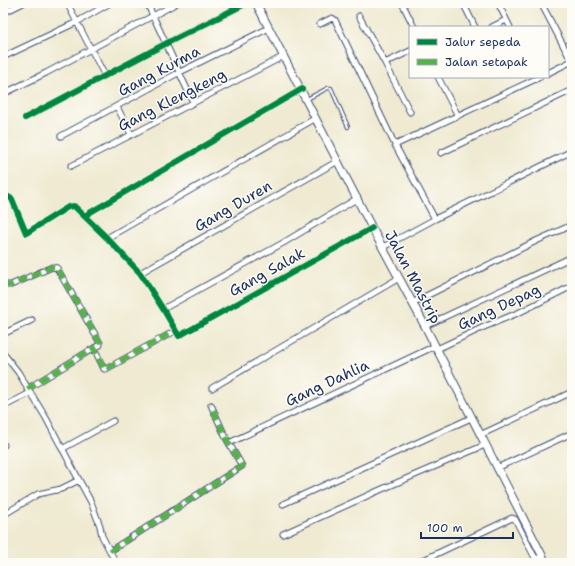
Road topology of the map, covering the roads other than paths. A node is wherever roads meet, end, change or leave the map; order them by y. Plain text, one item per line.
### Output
1 (23, 3) edge
2 (67, 3) edge
3 (110, 3) edge
4 (147, 3) edge
5 (177, 3) edge
6 (247, 3) edge
7 (256, 3) edge
8 (402, 3) edge
9 (463, 3) edge
10 (498, 3) edge
11 (541, 3) edge
12 (3, 13) edge
13 (153, 15) junction
14 (359, 16) dead end
15 (506, 20) junction
16 (77, 22) junction
17 (320, 24) dead end
18 (414, 26) edge
19 (474, 26) edge
20 (494, 26) edge
21 (509, 26) edge
22 (269, 28) junction
23 (167, 43) junction
24 (91, 48) junction
25 (409, 52) edge
26 (284, 56) junction
27 (3, 57) edge
28 (572, 62) edge
29 (385, 64) junction
30 (180, 72) junction
31 (549, 73) edge
32 (105, 76) junction
33 (439, 78) edge
34 (536, 78) edge
35 (302, 89) junction
36 (572, 90) edge
37 (3, 94) edge
38 (307, 99) junction
39 (194, 102) junction
40 (117, 107) junction
41 (410, 112) dead end
42 (458, 116) junction
43 (25, 118) dead end
44 (316, 118) junction
45 (348, 126) dead end
46 (131, 134) junction
47 (60, 136) dead end
48 (395, 145) junction
49 (572, 151) edge
50 (441, 153) dead end
51 (338, 160) junction
52 (71, 166) dead end
53 (3, 198) edge
54 (358, 198) junction
55 (84, 216) junction
56 (434, 219) junction
57 (572, 226) edge
58 (372, 228) junction
59 (107, 238) junction
60 (383, 247) junction
61 (572, 257) edge
62 (140, 273) junction
63 (399, 278) junction
64 (3, 285) edge
65 (572, 286) edge
66 (412, 303) junction
67 (163, 309) junction
68 (32, 320) dead end
69 (425, 326) junction
70 (175, 332) junction
71 (3, 334) edge
72 (94, 348) junction
73 (436, 348) junction
74 (3, 352) edge
75 (212, 388) dead end
76 (29, 391) junction
77 (572, 392) edge
78 (210, 405) dead end
79 (3, 408) edge
80 (471, 418) junction
81 (113, 421) dead end
82 (572, 433) edge
83 (480, 435) junction
84 (229, 443) junction
85 (485, 445) junction
86 (62, 449) junction
87 (497, 468) junction
88 (79, 480) junction
89 (282, 504) dead end
90 (3, 515) edge
91 (522, 515) junction
92 (515, 519) junction
93 (283, 534) dead end
94 (110, 551) junction
95 (543, 556) junction
96 (116, 563) edge
97 (417, 563) edge
98 (546, 563) edge

1 - 12 street
2 - 16 street
3 - 16 street
4 - 13 street
5 - 13 street
6 - 23 street
7 - 22 main road, Jalan Mastrip
8 - 18 street
9 - 19 street
10 - 15 street
11 - 28 street
13 - 23 street
13 - 24 street
14 - 29 street
15 - 20 street
15 - 21 street
16 - 24 street
16 - 27 street
17 - 48 street
22 - 26 main road, Jalan Mastrip
22 - 30 street, Gang Kurma
23 - 30 street
23 - 32 street
24 - 32 street
24 - 37 street
25 - 29 street
26 - 35 main road, Jalan Mastrip
26 - 39 street, Gang Klengkeng
28 - 31 street
29 - 41 street
30 - 39 street
30 - 40 street, Gang Kurma
32 - 43 street
33 - 42 street
34 - 42 street
35 - 38 main road, Jalan Mastrip
35 - 55 street
36 - 50 street
38 - 44 main road, Jalan Mastrip
38 - 45 lane
39 - 46 street, Gang Klengkeng
40 - 46 street
40 - 47 street, Gang Kurma
42 - 48 street
44 - 51 main road, Jalan Mastrip
44 - 59 street
46 - 52 street, Gang Klengkeng
48 - 56 street
49 - 56 street
51 - 54 main road, Jalan Mastrip
51 - 62 street, Gang Duren
53 - 55 street
54 - 58 main road, Jalan Mastrip
54 - 67 street
55 - 59 street
56 - 60 street
57 - 66 street
58 - 60 main road, Jalan Mastrip
58 - 70 street, Gang Salak
59 - 62 street
60 - 63 main road, Jalan Mastrip
61 - 69 street
62 - 67 street
63 - 66 main road, Jalan Mastrip
63 - 75 street
64 - 72 street
65 - 73 street, Gang Depag
66 - 69 main road, Jalan Mastrip
67 - 70 street
68 - 71 street
69 - 73 main road, Jalan Mastrip
70 - 72 street, Gang Salak
72 - 76 street
73 - 80 main road, Jalan Mastrip
73 - 84 street, Gang Dahlia
74 - 76 street
76 - 79 street
76 - 86 street
77 - 83 street
78 - 84 street
80 - 83 main road, Jalan Mastrip
80 - 89 street
81 - 86 street
82 - 87 street
83 - 85 main road, Jalan Mastrip
84 - 94 street
85 - 87 main road, Jalan Mastrip
85 - 93 street
86 - 88 street
87 - 91 main road, Jalan Mastrip
88 - 90 street
88 - 94 street
91 - 92 street
91 - 95 main road, Jalan Mastrip
92 - 95 street
92 - 97 street
94 - 96 street
95 - 98 main road, Jalan Mastrip

